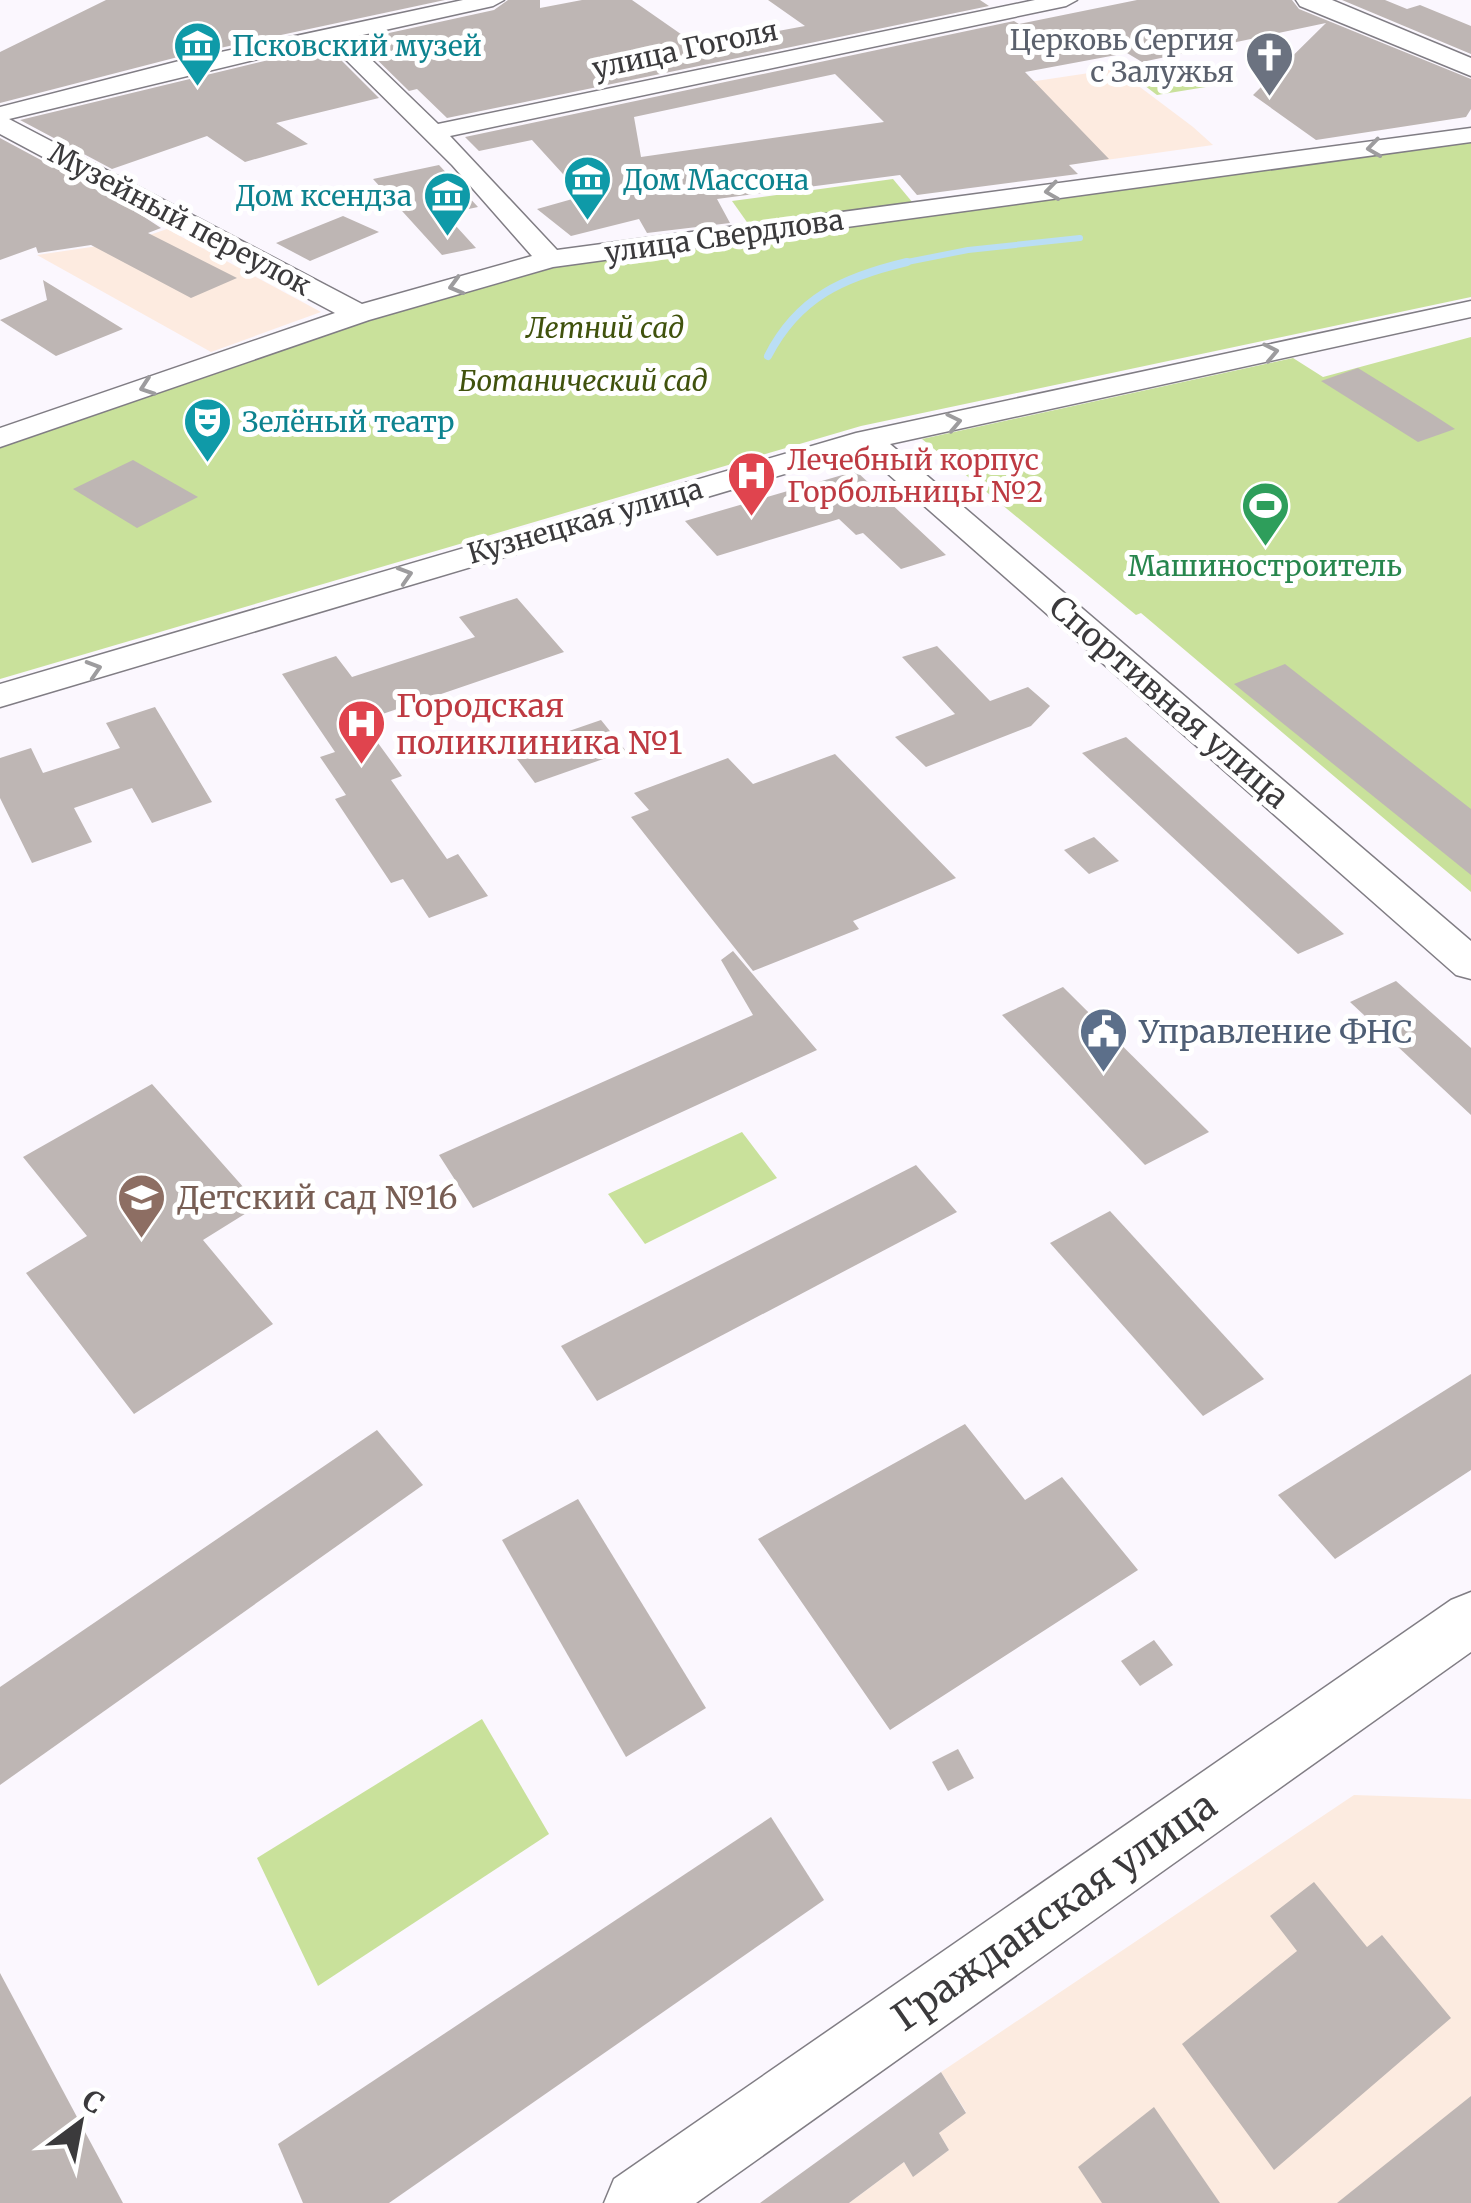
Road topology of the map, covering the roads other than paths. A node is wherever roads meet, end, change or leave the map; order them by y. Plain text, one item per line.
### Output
1 (492, 0) edge
2 (1066, 0) edge
3 (1308, 0) edge
4 (332, 34) junction
5 (1471, 68) edge
6 (0, 114) edge
7 (0, 124) edge
8 (433, 132) junction
9 (1471, 135) edge
10 (550, 259) junction
11 (1471, 309) edge
12 (359, 314) junction
13 (0, 438) edge
14 (868, 440) junction
15 (0, 696) edge
16 (1471, 964) edge
17 (1471, 1619) edge
18 (638, 2203) edge

1 - 4 street
2 - 8 street, улица Гоголя
3 - 5 main road
4 - 6 street
4 - 8 street
7 - 12 street, Музейный переулок
8 - 10 street
9 -> 10 street, улица Свердлова
10 -> 12 street, улица Свердлова
14 -> 11 street, Кузнецкая улица
12 -> 13 street, улица Свердлова
15 -> 14 street, Кузнецкая улица
14 - 16 street, Спортивная улица
17 - 18 street, Гражданская улица

